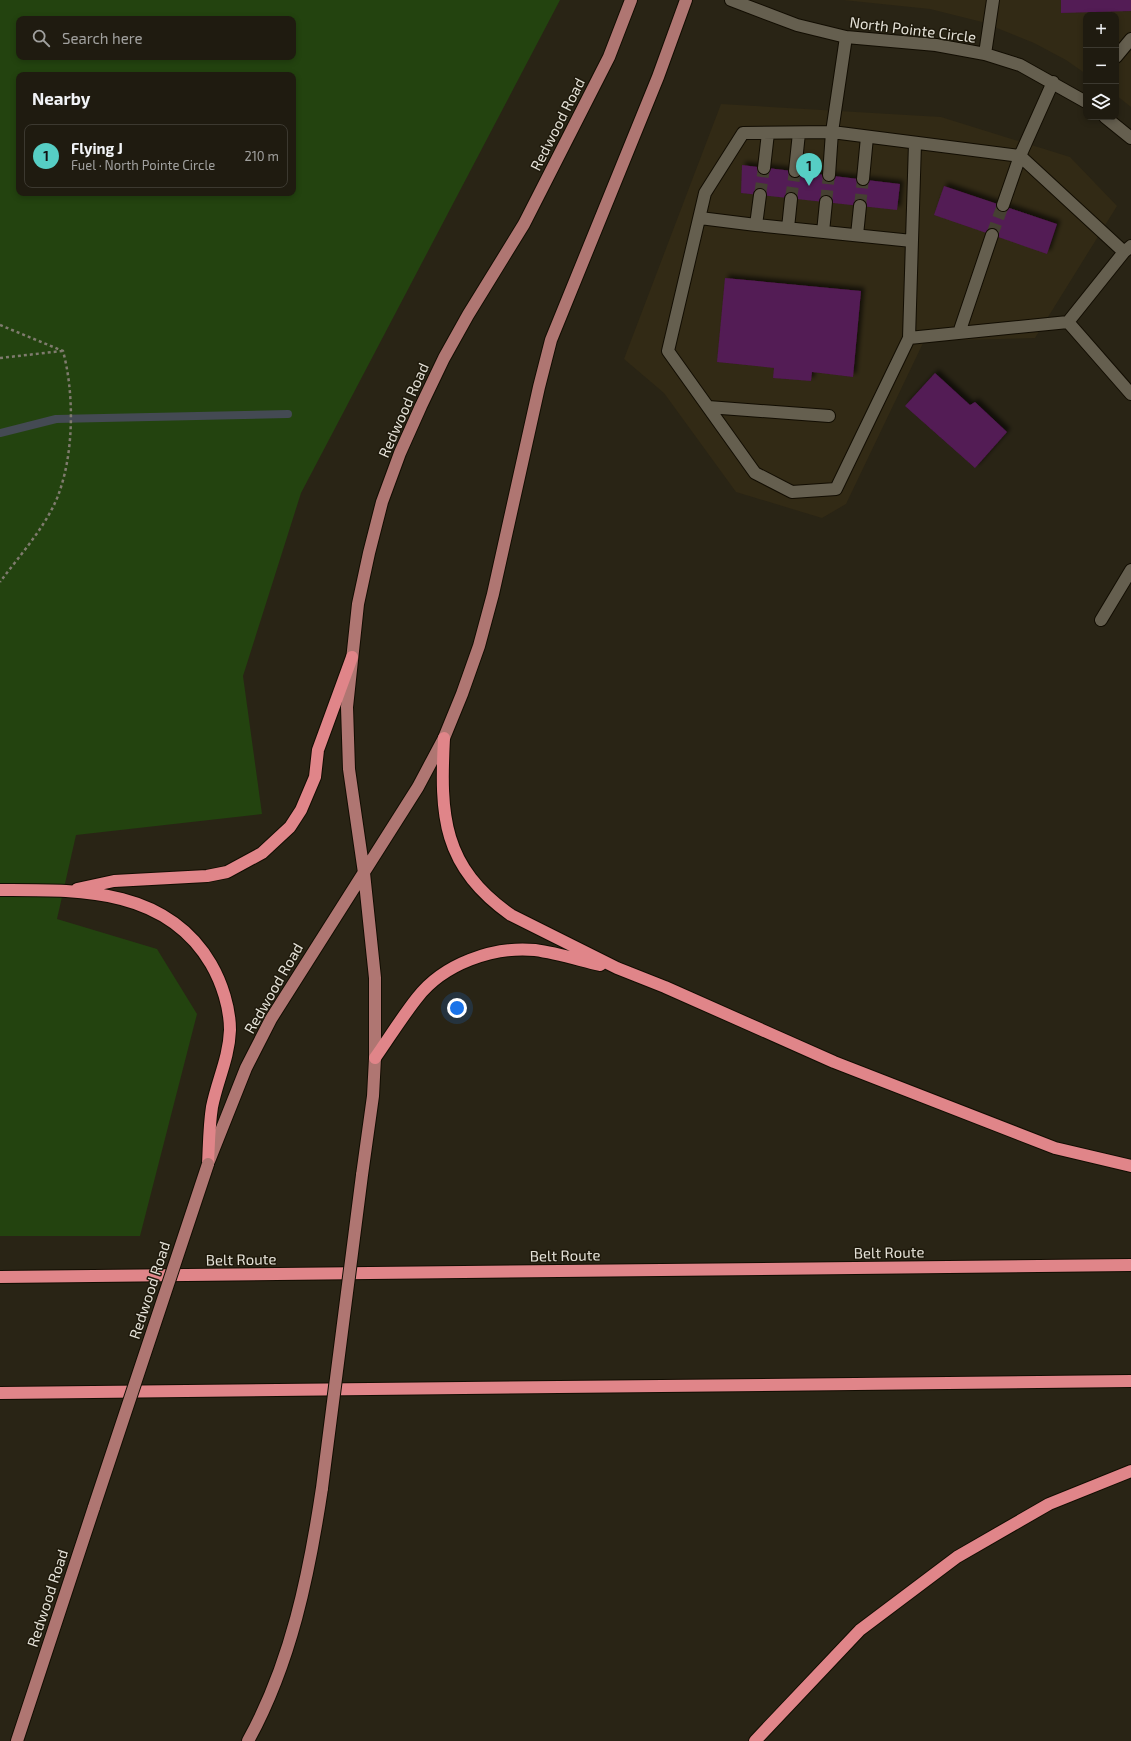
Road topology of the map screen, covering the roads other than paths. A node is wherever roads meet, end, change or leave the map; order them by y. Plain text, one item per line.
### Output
1 (631, 0) edge
2 (686, 0) edge
3 (732, 0) edge
4 (992, 0) edge
5 (846, 37) junction
6 (1131, 39) edge
7 (1119, 53) edge
8 (985, 54) junction
9 (1053, 82) junction
10 (1083, 97) edge
11 (1109, 120) edge
12 (832, 132) junction
13 (768, 133) junction
14 (799, 133) junction
15 (867, 137) junction
16 (1131, 138) edge
17 (914, 143) junction
18 (1020, 156) junction
19 (764, 168) tunnel mouth
20 (795, 171) tunnel mouth
21 (830, 175) tunnel mouth
22 (863, 179) tunnel mouth
23 (760, 195) tunnel mouth
24 (791, 199) tunnel mouth
25 (826, 202) tunnel mouth
26 (1003, 205) tunnel mouth
27 (860, 206) tunnel mouth
28 (700, 218) junction
29 (756, 225) junction
30 (788, 228) junction
31 (823, 232) junction
32 (857, 235) junction
33 (992, 235) tunnel mouth
34 (912, 241) junction
35 (1128, 249) edge
36 (1068, 322) junction
37 (959, 333) junction
38 (909, 338) junction
39 (1131, 394) edge
40 (708, 407) junction
41 (829, 416) dead end
42 (1131, 570) edge
43 (1101, 620) dead end
44 (352, 657) junction
45 (444, 738) junction
46 (364, 873) junction
47 (0, 890) edge
48 (72, 890) junction
49 (617, 968) junction
50 (375, 1058) junction
51 (208, 1164) junction
52 (1131, 1166) edge
53 (1131, 1265) edge
54 (0, 1277) edge
55 (1131, 1381) edge
56 (0, 1393) edge
57 (1131, 1471) edge
58 (17, 1741) edge
59 (248, 1741) edge
60 (755, 1741) edge

1 - 44 main road, Redwood Road
2 - 45 main road, Redwood Road
3 - 5 street, North Pointe Circle
4 - 8 street
5 - 8 street, North Pointe Circle
5 - 12 street
6 - 7 street
8 - 9 street, North Pointe Circle
9 - 10 street, North Pointe Circle
9 - 18 street
11 - 16 street
12 - 14 street
12 - 15 street
12 - 21 street
13 - 14 street
13 - 19 street
13 - 28 street
14 - 20 street
15 - 17 street
15 - 22 street
17 - 18 street
17 - 34 street
18 - 26 street
18 - 35 street
23 - 29 street
24 - 30 street
25 - 31 street
27 - 32 street
28 - 29 street
28 - 40 street
29 - 30 street
30 - 31 street
31 - 32 street
32 - 34 street
33 - 37 street
34 - 38 street
35 - 36 street
36 - 37 street
36 - 39 street
37 - 38 street
38 - 40 street
40 - 41 street
42 - 43 street
44 - 46 main road, Redwood Road
44 - 48 highway
45 - 46 main road, Redwood Road
45 - 49 highway
46 - 50 main road, Redwood Road
46 - 51 main road, Redwood Road
47 - 48 highway
48 - 51 highway
49 - 50 highway
49 - 52 highway
50 - 59 main road, Redwood Road, bridge
51 - 58 main road, Redwood Road, bridge
53 - 54 highway, Belt Route
55 - 56 highway
57 - 60 highway

